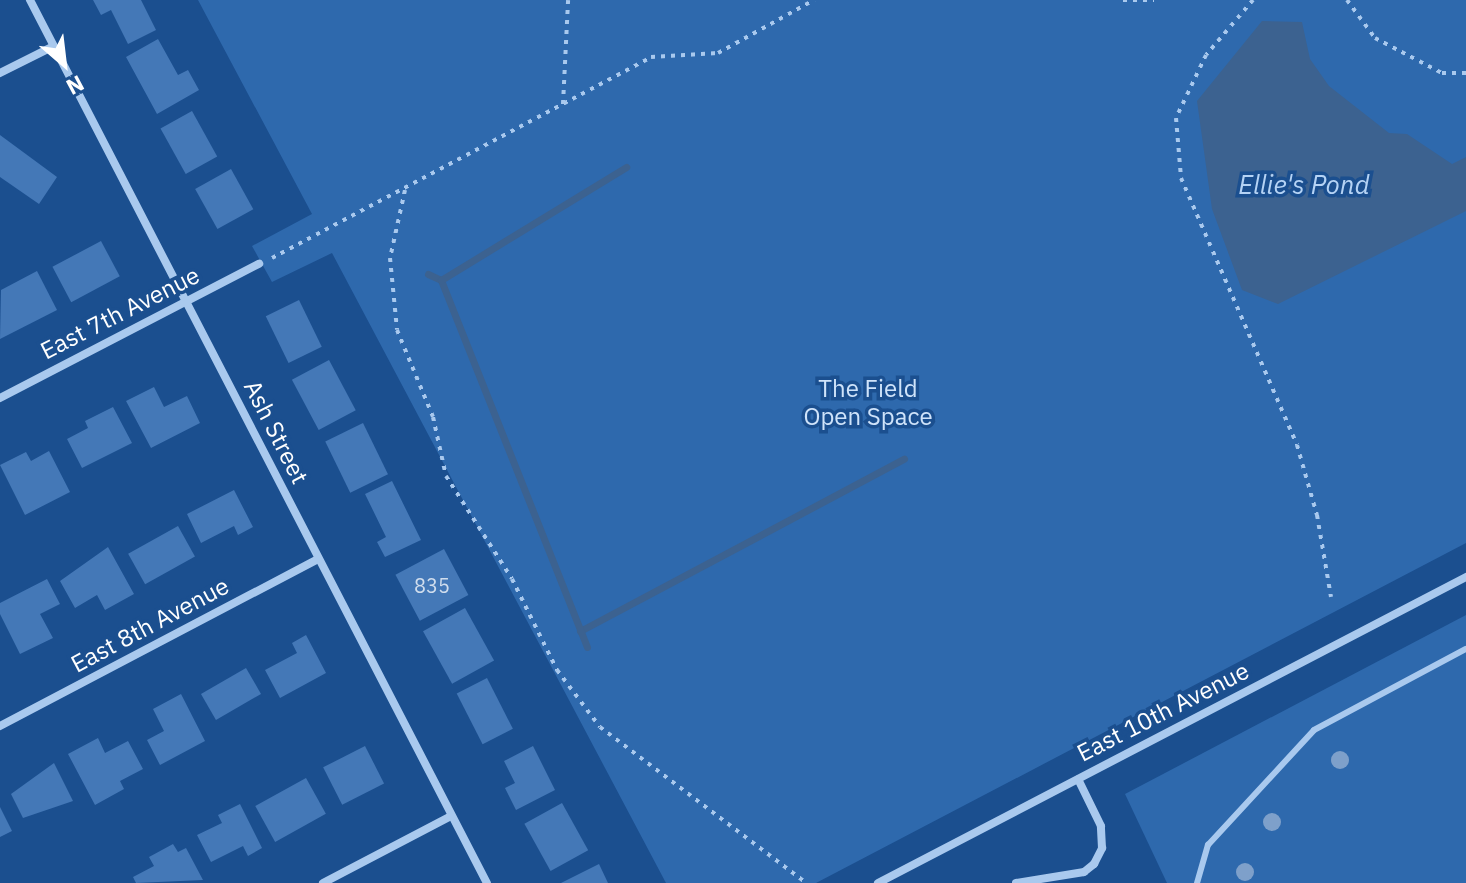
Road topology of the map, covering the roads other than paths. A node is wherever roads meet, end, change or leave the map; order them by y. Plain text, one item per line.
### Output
1 (30, 0) edge
2 (54, 46) junction
3 (0, 73) edge
4 (262, 263) road end
5 (187, 301) junction
6 (0, 398) edge
7 (318, 559) junction
8 (1466, 577) edge
9 (1466, 649) edge
10 (0, 726) edge
11 (1078, 779) junction
12 (451, 816) junction
13 (323, 883) edge
14 (487, 883) edge
15 (878, 883) edge
16 (1016, 883) edge
17 (1197, 883) edge

1 - 2 street, Ash Street
2 - 3 street
2 - 5 street, Ash Street
4 - 5 street, East 7th Avenue
5 - 6 street, East 7th Avenue
5 - 7 street, Ash Street
7 - 10 street, East 8th Avenue
7 - 12 street, Ash Street
8 - 11 street, East 10th Avenue
9 - 17 lane
11 - 15 street, East 10th Avenue
11 - 16 street
12 - 13 street
12 - 14 street, Ash Street

